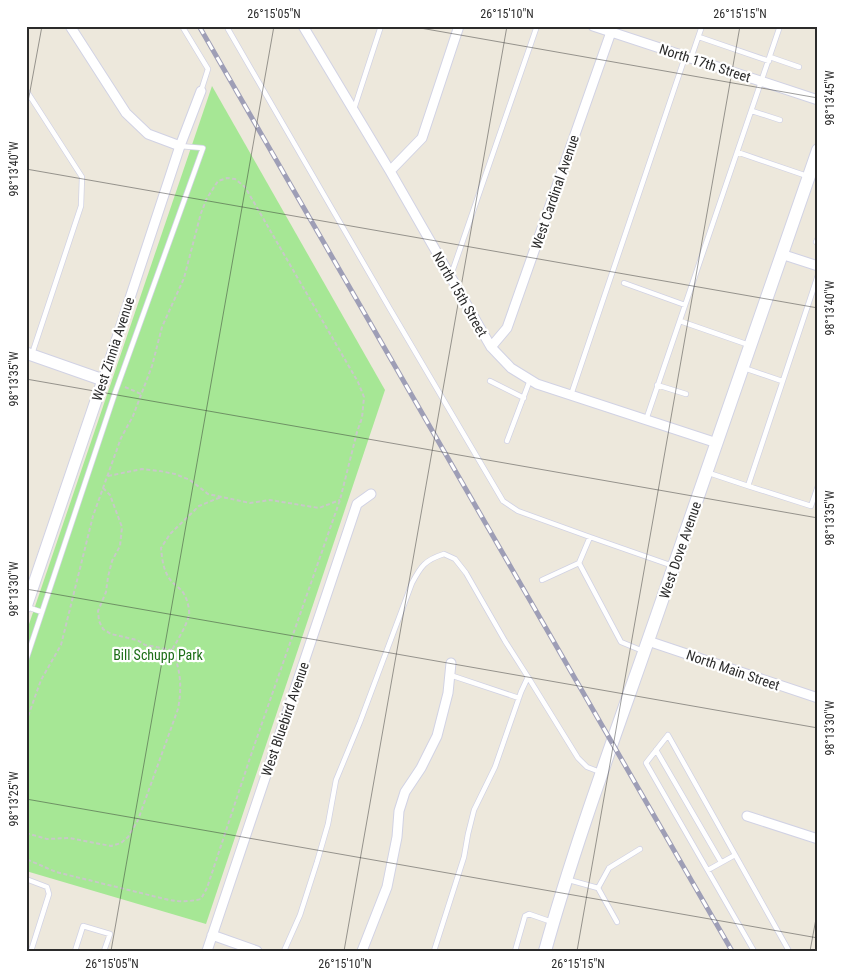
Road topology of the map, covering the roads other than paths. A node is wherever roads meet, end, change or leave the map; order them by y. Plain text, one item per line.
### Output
1 (70, 26) edge
2 (182, 26) edge
3 (229, 26) edge
4 (303, 26) edge
5 (381, 26) edge
6 (459, 26) edge
7 (537, 26) edge
8 (593, 26) edge
9 (702, 26) edge
10 (780, 26) edge
11 (611, 32) junction
12 (699, 37) junction
13 (688, 58) junction
14 (769, 59) junction
15 (799, 67) dead end
16 (762, 82) junction
17 (26, 90) edge
18 (200, 91) joint
19 (818, 100) edge
20 (354, 109) junction
21 (752, 110) junction
22 (780, 120) dead end
23 (180, 146) junction
24 (818, 150) edge
25 (738, 152) junction
26 (390, 171) junction
27 (808, 176) junction
28 (818, 238) edge
29 (818, 242) edge
30 (781, 254) junction
31 (818, 266) edge
32 (818, 275) edge
33 (450, 276) junction
34 (624, 283) dead end
35 (685, 305) junction
36 (680, 321) junction
37 (750, 346) junction
38 (491, 347) junction
39 (28, 354) edge
40 (742, 368) junction
41 (103, 380) junction
42 (530, 380) junction
43 (782, 380) junction
44 (490, 381) dead end
45 (658, 385) junction
46 (686, 394) dead end
47 (571, 395) junction
48 (524, 398) junction
49 (646, 420) junction
50 (507, 441) dead end
51 (717, 443) junction
52 (707, 472) junction
53 (748, 486) junction
54 (818, 486) edge
55 (371, 494) dead end
56 (590, 537) junction
57 (579, 563) junction
58 (674, 566) junction
59 (542, 580) dead end
60 (26, 607) edge
61 (42, 612) junction
62 (646, 646) junction
63 (26, 660) edge
64 (451, 663) dead end
65 (450, 675) junction
66 (528, 677) junction
67 (519, 698) junction
68 (818, 698) edge
69 (656, 750) junction
70 (601, 773) junction
71 (747, 816) dead end
72 (818, 839) edge
73 (640, 849) dead end
74 (735, 854) junction
75 (721, 862) junction
76 (708, 870) junction
77 (26, 879) edge
78 (565, 880) junction
79 (598, 888) junction
80 (553, 922) junction
81 (617, 922) dead end
82 (212, 935) junction
83 (31, 951) edge
84 (75, 951) edge
85 (104, 951) edge
86 (207, 951) edge
87 (257, 951) edge
88 (284, 951) edge
89 (362, 951) edge
90 (434, 951) edge
91 (514, 951) edge
92 (545, 951) edge
93 (754, 951) edge
94 (790, 951) edge

1 - 23 street
2 - 18 lane
3 - 56 lane
4 - 20 street, North 15th Street
5 - 20 lane
6 - 26 street
7 - 33 lane
8 - 11 street, North 17th Street
9 - 12 lane
10 - 14 lane
11 - 13 street, North 17th Street
11 - 38 street, West Cardinal Avenue
12 - 13 lane
12 - 14 lane
13 - 16 street, North 17th Street
13 - 47 lane
14 - 15 lane
14 - 16 lane
16 - 19 street, North 17th Street
16 - 21 lane
17 - 39 lane
18 - 23 street, West Zinnia Avenue
20 - 26 street, North 15th Street
21 - 22 lane
21 - 25 lane
23 - 41 street, West Zinnia Avenue
23 - 61 lane
24 - 27 main road, West Dove Avenue
25 - 27 lane
25 - 35 lane
26 - 33 street, North 15th Street
27 - 30 main road, West Dove Avenue
28 - 29 lane
30 - 31 street
30 - 37 main road, West Dove Avenue
32 - 43 lane
33 - 38 street, North 15th Street
34 - 35 lane
35 - 36 lane
36 - 37 lane
36 - 45 lane
37 - 40 main road, West Dove Avenue
38 - 42 street, North 15th Street
39 - 41 street
40 - 43 lane
40 - 51 main road, West Dove Avenue
41 - 60 street, West Zinnia Avenue
42 - 47 street, North 15th Street
42 - 48 lane
43 - 53 lane
44 - 48 lane
45 - 46 lane
45 - 49 lane
47 - 49 street, North 15th Street
48 - 50 lane
49 - 51 street, North 15th Street
51 - 52 main road, West Dove Avenue
52 - 53 lane
52 - 58 main road, West Dove Avenue
53 - 54 lane
55 - 82 street, West Bluebird Avenue
56 - 57 lane
56 - 58 lane
57 - 59 lane
57 - 62 lane
58 - 62 main road, West Dove Avenue
60 - 61 lane
61 - 63 lane
62 - 68 street, North Main Street
62 - 70 main road, West Dove Avenue
64 - 65 street
65 - 67 lane
65 - 89 street
66 - 67 lane
66 - 70 lane
66 - 88 lane
67 - 90 lane
69 - 74 lane
69 - 75 lane
69 - 76 lane
70 - 78 main road, West Dove Avenue
71 - 72 street
73 - 79 lane
74 - 75 lane
74 - 94 lane
75 - 76 lane
76 - 93 lane
77 - 83 lane
78 - 79 lane
78 - 80 main road, West Dove Avenue
79 - 81 lane
80 - 91 lane
80 - 92 main road, West Dove Avenue
82 - 86 street, West Bluebird Avenue
82 - 87 street
84 - 85 lane

